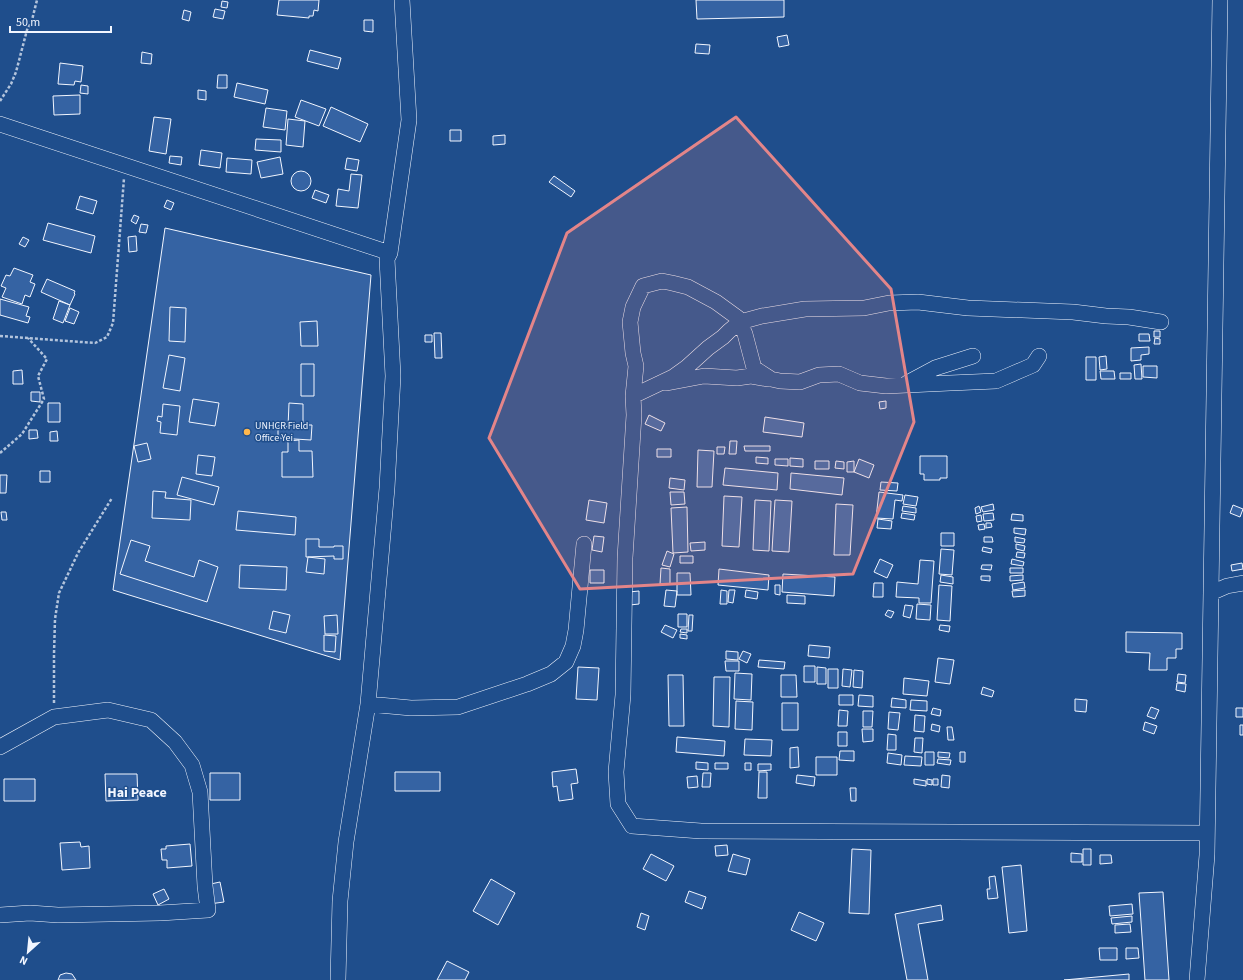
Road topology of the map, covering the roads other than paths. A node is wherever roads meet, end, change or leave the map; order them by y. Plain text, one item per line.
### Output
1 (402, 0) edge
2 (1220, 0) edge
3 (0, 124) edge
4 (390, 252) junction
5 (740, 322) junction
6 (1161, 322) dead end
7 (973, 356) dead end
8 (1039, 356) dead end
9 (771, 379) junction
10 (660, 384) junction
11 (903, 385) junction
12 (633, 396) junction
13 (584, 544) dead end
14 (1243, 583) edge
15 (1211, 593) junction
16 (368, 704) junction
17 (0, 747) edge
18 (1207, 833) junction
19 (0, 915) edge
20 (338, 980) edge
21 (1197, 980) edge

1 - 4 street
2 - 15 street
3 - 4 street
4 - 16 street
5 - 6 street
5 - 9 street
5 - 10 street
5 - 12 street
7 - 11 street
8 - 11 street
9 - 10 street
9 - 11 street
10 - 12 street
12 - 18 street
13 - 16 street
14 - 15 street
15 - 18 street
16 - 20 street
17 - 19 street
18 - 21 street

